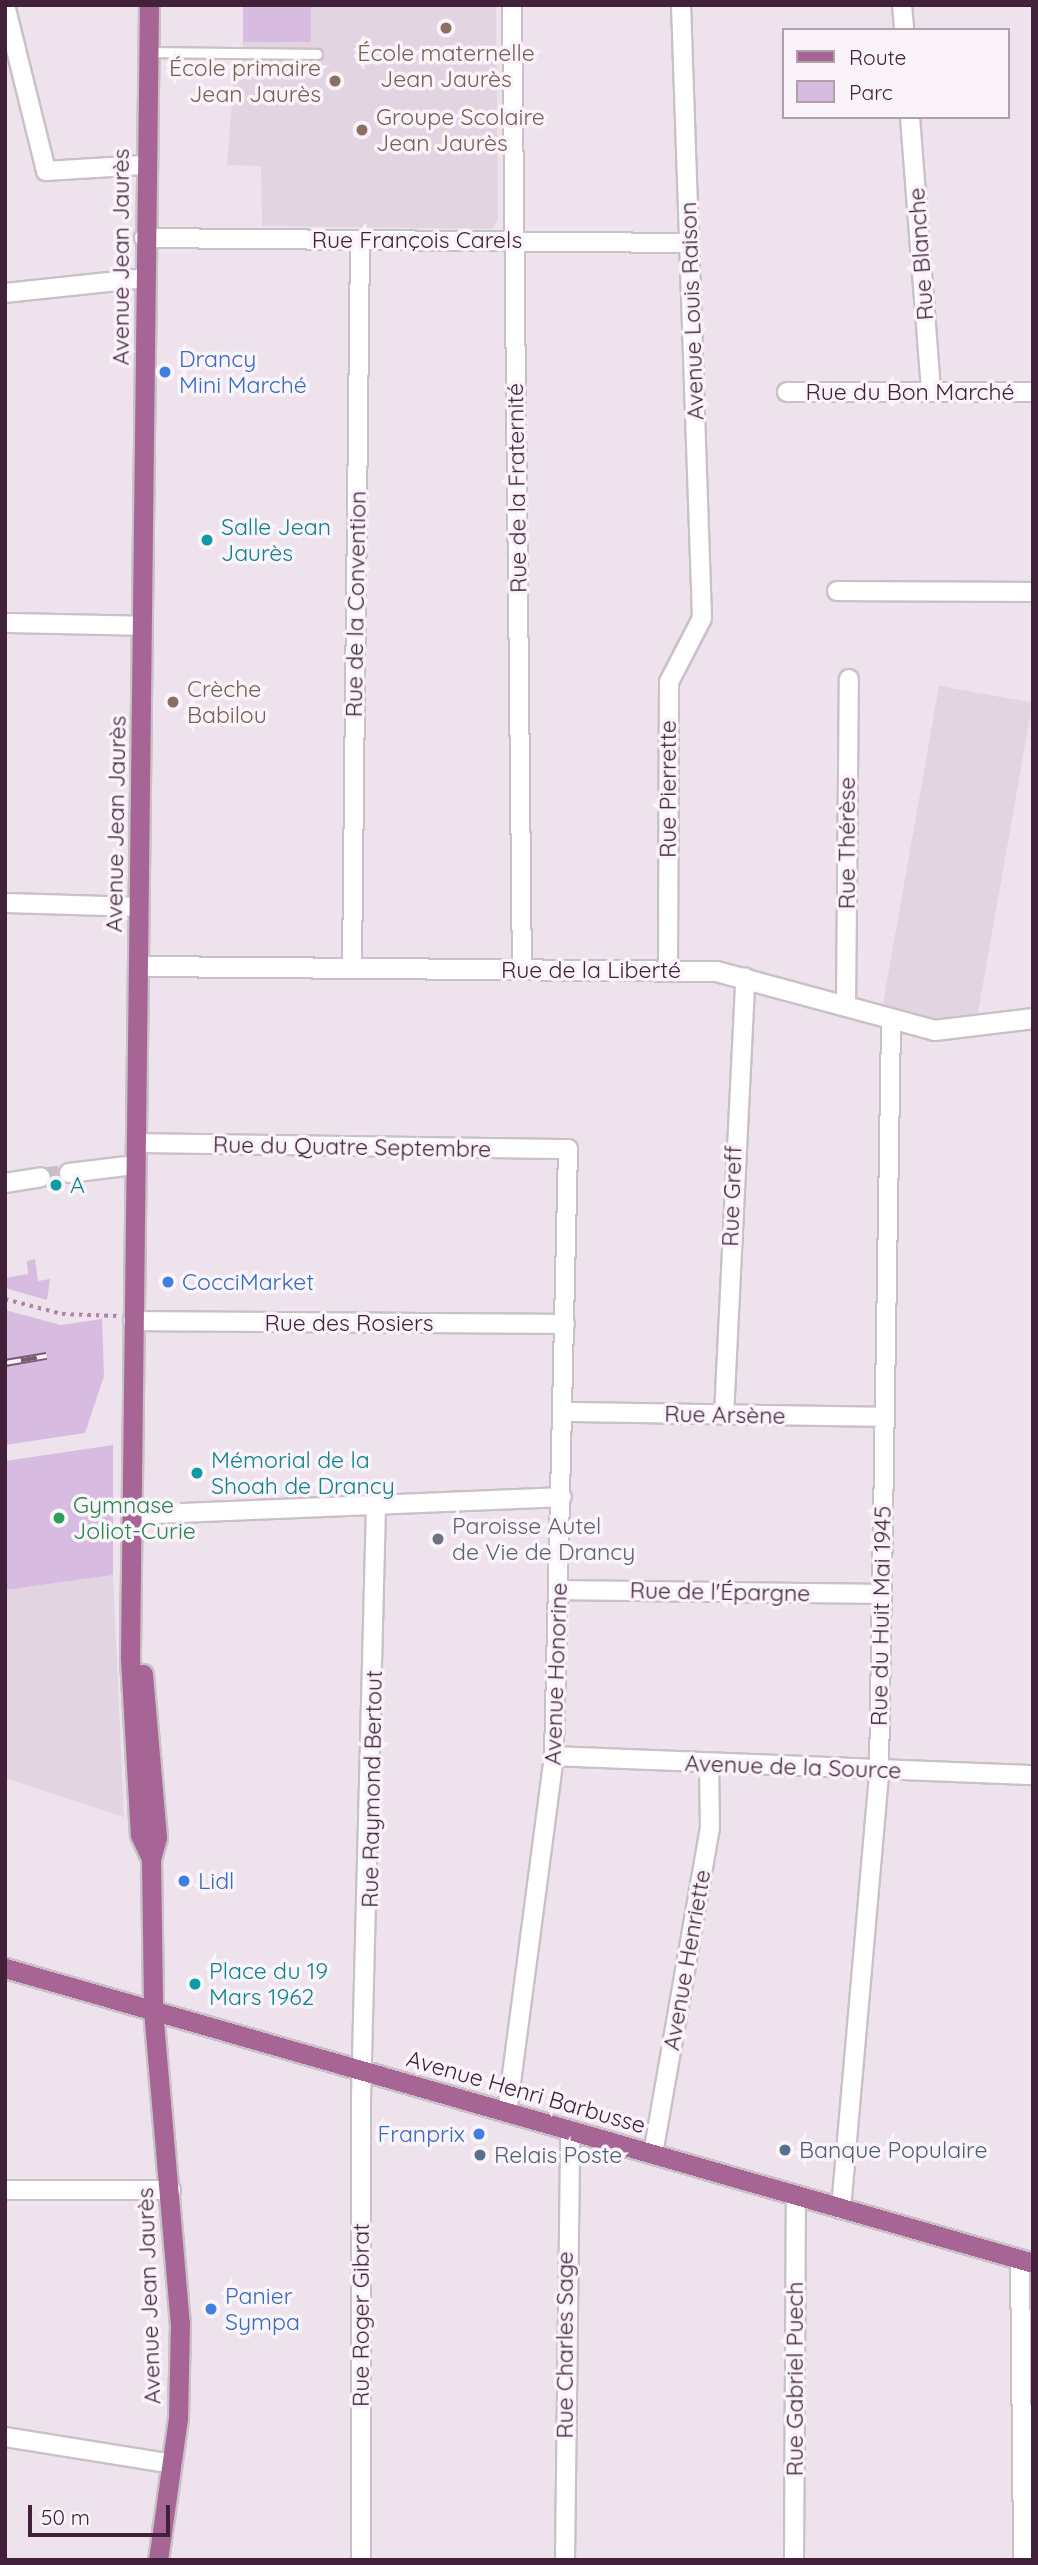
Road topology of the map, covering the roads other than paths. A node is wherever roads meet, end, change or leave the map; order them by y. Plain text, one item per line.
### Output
1 (5, 5) edge
2 (149, 5) edge
3 (512, 5) edge
4 (681, 5) edge
5 (902, 5) edge
6 (904, 28) edge
7 (149, 52) junction
8 (317, 54) dead end
9 (910, 119) edge
10 (143, 165) junction
11 (144, 238) junction
12 (360, 241) junction
13 (513, 241) junction
14 (690, 243) junction
15 (146, 278) junction
16 (5, 293) edge
17 (931, 391) junction
18 (788, 392) dead end
19 (1033, 392) edge
20 (837, 591) dead end
21 (1033, 593) edge
22 (702, 618) joint
23 (5, 623) edge
24 (143, 626) junction
25 (849, 679) dead end
26 (5, 904) edge
27 (139, 907) junction
28 (140, 966) junction
29 (352, 967) junction
30 (668, 969) junction
31 (523, 970) junction
32 (745, 978) junction
33 (846, 1006) junction
34 (1033, 1018) edge
35 (891, 1021) junction
36 (136, 1143) junction
37 (568, 1149) joint
38 (134, 1165) junction
39 (69, 1173) tunnel mouth
40 (41, 1177) tunnel mouth
41 (5, 1183) edge
42 (133, 1321) junction
43 (565, 1324) junction
44 (566, 1412) junction
45 (724, 1415) junction
46 (883, 1417) junction
47 (562, 1497) junction
48 (376, 1507) junction
49 (133, 1515) junction
50 (560, 1590) junction
51 (881, 1594) junction
52 (554, 1756) junction
53 (709, 1765) junction
54 (879, 1771) junction
55 (1033, 1775) edge
56 (5, 1968) edge
57 (153, 2010) junction
58 (365, 2071) junction
59 (507, 2112) junction
60 (569, 2130) junction
61 (653, 2154) junction
62 (5, 2190) edge
63 (171, 2190) junction
64 (796, 2199) junction
65 (841, 2208) junction
66 (1026, 2261) edge
67 (1027, 2374) edge
68 (5, 2437) edge
69 (173, 2464) junction
70 (158, 2560) edge
71 (361, 2560) edge
72 (565, 2560) edge
73 (794, 2560) edge
74 (1023, 2560) edge

1 - 10 street
2 - 7 main road, Avenue Jean Jaurès
3 - 13 street, Rue de la Fraternité
4 - 14 street, Avenue Louis Raison
5 - 6 street
7 - 8 lane
7 - 10 main road, Avenue Jean Jaurès
9 - 17 street, Rue Blanche
10 - 11 main road, Avenue Jean Jaurès
11 - 12 street, Rue François Carels
11 - 15 main road, Avenue Jean Jaurès
12 - 13 street, Rue François Carels
12 - 29 street, Rue de la Convention
13 - 14 street, Rue François Carels
13 - 31 street, Rue de la Fraternité
14 - 22 street, Avenue Louis Raison
15 - 16 street
15 - 24 main road, Avenue Jean Jaurès
17 - 18 street, Rue du Bon Marché
17 - 19 street, Rue du Bon Marché
20 - 21 street
22 - 30 street, Rue Pierrette
23 - 24 street
24 - 27 main road, Avenue Jean Jaurès
25 - 33 street, Rue Thérèse
26 - 27 street
27 - 28 main road, Avenue Jean Jaurès
28 - 29 street, Rue de la Liberté
28 - 36 main road, Avenue Jean Jaurès
29 - 31 street, Rue de la Liberté
30 - 31 street, Rue de la Liberté
30 - 32 street, Rue de la Liberté
32 - 33 street, Rue de la Liberté
32 - 45 street, Rue Greff
33 - 35 street, Rue de la Liberté
34 - 35 street, Rue de la Liberté
35 - 46 street, Rue du Huit Mai 1945
36 - 37 street, Rue du Quatre Septembre
36 - 38 main road, Avenue Jean Jaurès
37 - 43 street, Avenue Honorine
38 - 39 street
38 - 42 main road, Avenue Jean Jaurès
40 - 41 street
42 - 43 street, Rue des Rosiers
42 - 49 main road, Avenue Jean Jaurès
43 - 44 street, Avenue Honorine
44 - 45 street, Rue Arsène
44 - 47 street, Avenue Honorine
45 - 46 street, Rue Arsène
46 - 51 street, Rue du Huit Mai 1945
47 - 48 street
47 - 50 street, Avenue Honorine
48 - 49 street
48 - 58 street, Rue Raymond Bertout
49 - 57 main road, Avenue Jean Jaurès
50 - 51 street, Rue de l'Épargne
50 - 52 street, Avenue Honorine
51 - 54 street, Rue du Huit Mai 1945
52 - 53 street, Avenue de la Source
52 - 59 street, Avenue Honorine
53 - 54 street, Avenue de la Source
53 - 61 street, Avenue Henriette
54 - 55 street, Avenue de la Source
54 - 65 street, Rue du Huit Mai 1945
56 - 57 main road, Avenue Henri Barbusse
57 - 58 main road, Avenue Henri Barbusse
57 - 63 main road, Avenue Jean Jaurès
58 - 59 main road, Avenue Henri Barbusse
58 - 71 street, Rue Roger Gibrat
59 - 60 main road, Avenue Henri Barbusse
60 - 61 main road, Avenue Henri Barbusse
60 - 72 street, Rue Charles Sage
61 - 64 main road, Avenue Henri Barbusse
62 - 63 street
63 - 69 main road, Avenue Jean Jaurès
64 - 65 main road, Avenue Henri Barbusse
64 - 73 street, Rue Gabriel Puech
65 - 66 main road, Avenue Henri Barbusse
66 - 67 street
67 - 74 street
68 - 69 street
69 - 70 main road, Avenue Jean Jaurès

